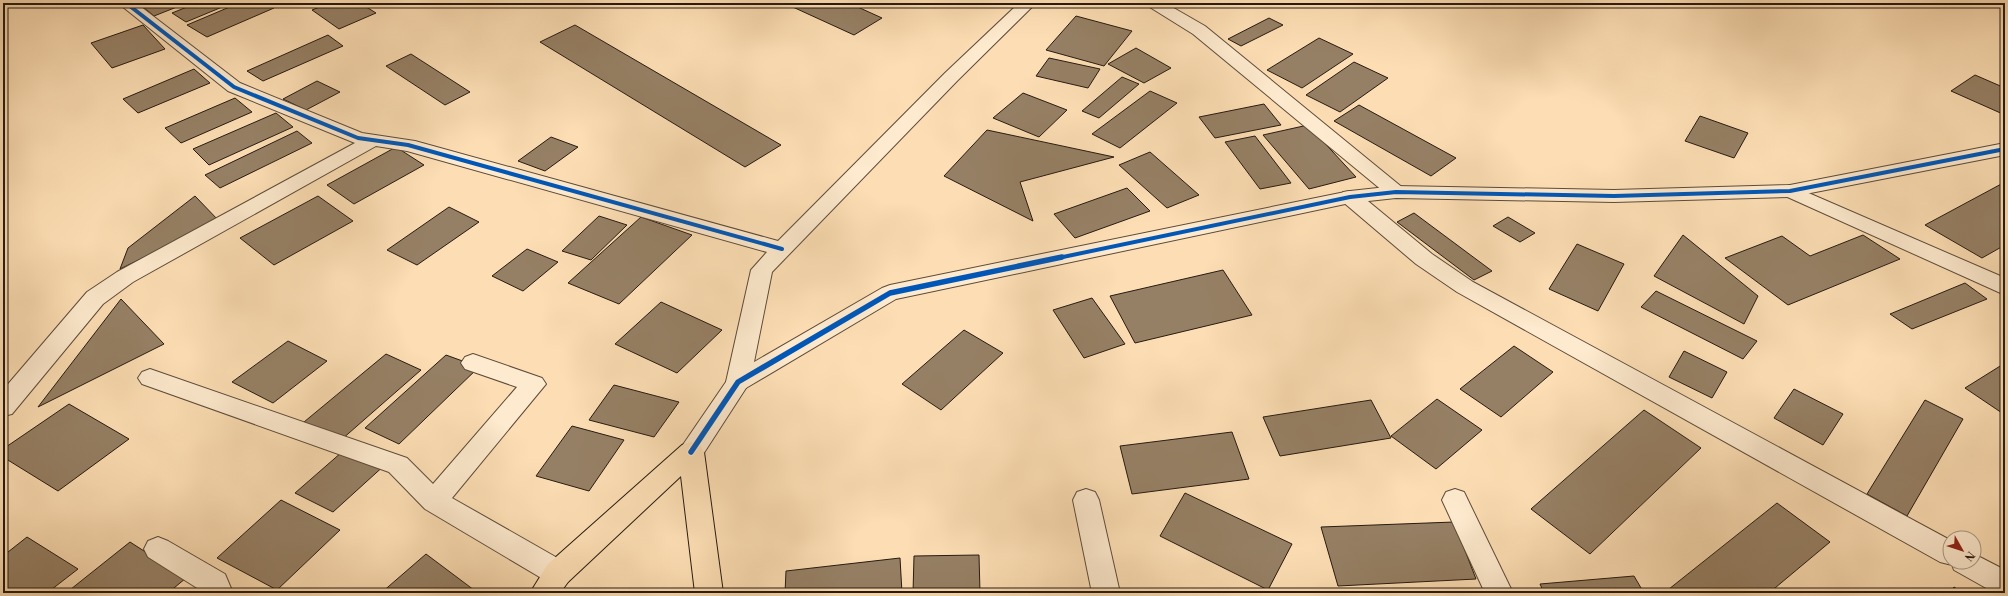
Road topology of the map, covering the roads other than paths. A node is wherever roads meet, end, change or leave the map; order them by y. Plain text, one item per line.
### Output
1 (126, 3) edge
2 (1028, 3) edge
3 (1154, 3) edge
4 (372, 141) junction
5 (2005, 149) edge
6 (1790, 191) junction
7 (1396, 192) junction
8 (1350, 197) junction
9 (782, 249) junction
10 (2005, 288) edge
11 (473, 363) dead end
12 (150, 378) dead end
13 (738, 382) junction
14 (3, 408) edge
15 (690, 452) junction
16 (1086, 500) dead end
17 (1455, 500) dead end
18 (434, 501) junction
19 (158, 549) dead end
20 (1942, 550) edge
21 (1979, 570) edge
22 (551, 583) edge
23 (2005, 584) edge
24 (220, 593) edge
25 (709, 593) edge
26 (1106, 593) edge
27 (1498, 593) edge

1 - 4 street
2 - 9 street
3 - 7 street
4 - 9 street
4 - 14 street
5 - 6 street
6 - 7 street
6 - 10 street
7 - 8 street
8 - 13 street
8 - 20 street
9 - 13 street
11 - 18 street
12 - 18 street
13 - 15 street
15 - 22 main road
15 - 25 main road
16 - 26 street
17 - 27 street
18 - 22 street
19 - 24 street
21 - 23 street

